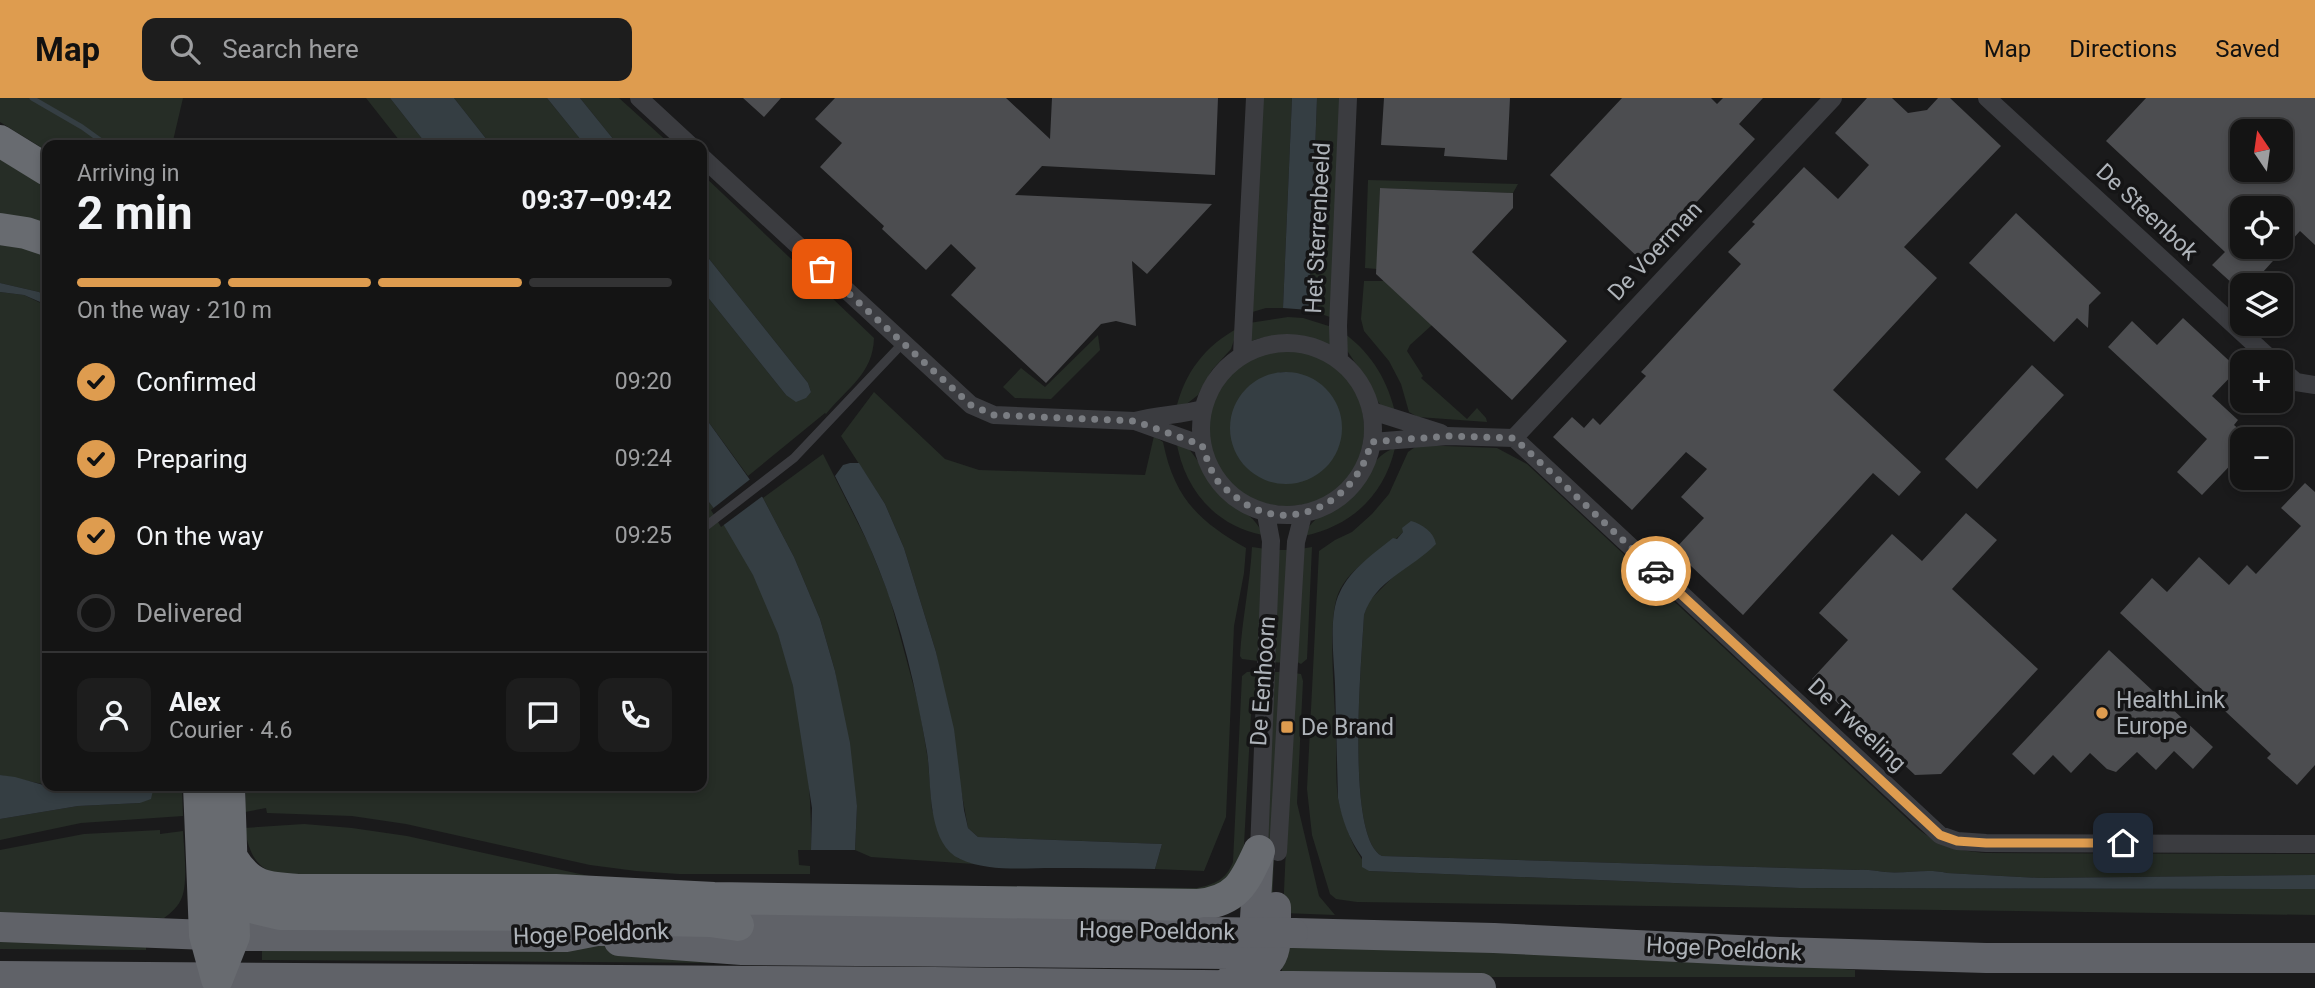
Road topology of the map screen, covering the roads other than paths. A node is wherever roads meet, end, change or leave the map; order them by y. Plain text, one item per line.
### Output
1 (639, 98) edge
2 (1255, 98) edge
3 (1348, 98) edge
4 (1833, 98) edge
5 (1987, 98) edge
6 (685, 140) edge
7 (0, 141) edge
8 (707, 161) edge
9 (42, 167) edge
10 (0, 229) edge
11 (42, 239) edge
12 (902, 344) junction
13 (2261, 350) edge
14 (1242, 355) junction
15 (1339, 360) junction
16 (2293, 379) edge
17 (2315, 385) edge
18 (1203, 409) junction
19 (1372, 411) junction
20 (1135, 421) junction
21 (1448, 436) junction
22 (1514, 438) junction
23 (1371, 442) junction
24 (1202, 445) junction
25 (1266, 514) junction
26 (1303, 515) junction
27 (707, 524) edge
28 (201, 791) edge
29 (229, 791) edge
30 (2315, 844) edge
31 (1268, 852) junction
32 (232, 873) junction
33 (738, 925) junction
34 (0, 927) edge
35 (219, 936) junction
36 (566, 937) junction
37 (2315, 958) edge
38 (0, 976) edge
39 (217, 979) junction
40 (1215, 985) junction
41 (1481, 988) edge

1 - 6 street
2 - 14 street
3 - 15 street, Het Sterrenbeeld
4 - 22 street, De Voerman
5 - 13 street, De Steenbok
7 - 9 highway
8 - 12 street
10 - 11 highway
12 - 20 street
12 - 27 lane
14 - 15 street
14 - 18 street
15 - 19 street
16 - 17 street
18 - 20 street
18 - 24 street
19 - 21 street
19 - 23 street
20 - 24 street
21 - 22 street
21 - 23 street
22 - 30 street, De Tweeling
23 - 26 street
24 - 25 street
25 - 26 street
25 - 31 street, De Eenhoorn
26 - 31 street, De Eenhoorn
28 - 35 highway
29 - 32 highway
31 - 32 highway
31 - 36 highway
31 - 40 highway
32 - 33 highway
32 - 35 highway
33 - 36 highway, Hoge Poeldonk
33 - 37 highway, Hoge Poeldonk, bridge
34 - 35 highway, Hoge Poeldonk
35 - 36 highway, Hoge Poeldonk
35 - 39 highway
38 - 39 highway, Hoge Poeldonk
39 - 40 highway, Hoge Poeldonk
40 - 41 highway, Hoge Poeldonk

